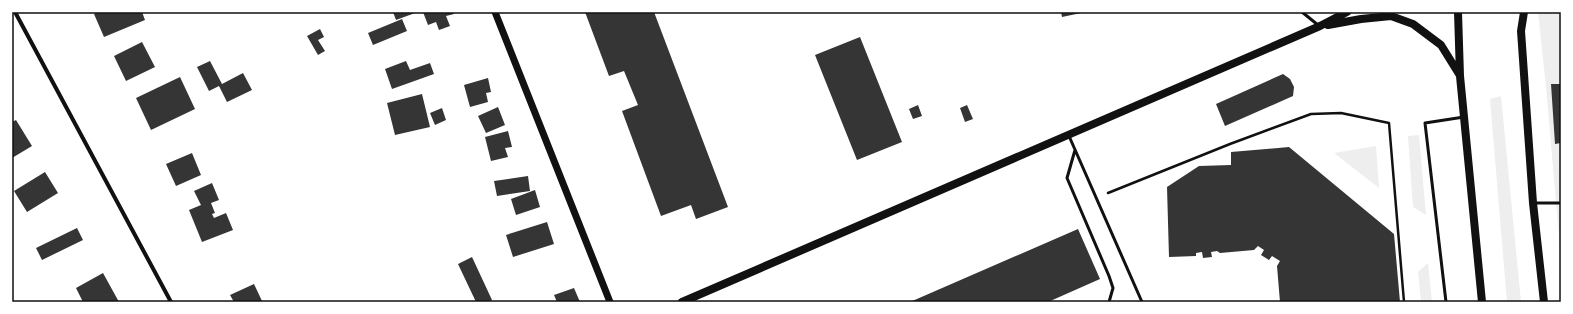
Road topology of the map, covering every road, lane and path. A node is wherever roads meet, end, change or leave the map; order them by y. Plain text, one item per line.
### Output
1 (15, 12) edge
2 (495, 12) edge
3 (1302, 12) edge
4 (1347, 12) edge
5 (1458, 12) edge
6 (1524, 12) edge
7 (1320, 26) junction
8 (1460, 76) junction
9 (1464, 118) junction
10 (1068, 135) junction
11 (1075, 150) junction
12 (1096, 198) junction
13 (1533, 203) junction
14 (1561, 204) edge
15 (171, 302) edge
16 (610, 302) edge
17 (682, 302) edge
18 (1109, 302) edge
19 (1142, 302) edge
20 (1404, 302) edge
21 (1446, 302) edge
22 (1482, 302) edge
23 (1544, 302) edge

1 - 15 street
2 - 16 street
3 - 7 lane
4 - 7 main road
5 - 8 main road
6 - 13 main road
7 - 8 main road
7 - 10 main road
8 - 9 main road
9 - 21 lane
9 - 22 main road
10 - 11 lane
10 - 17 main road
11 - 12 lane
11 - 18 lane
12 - 19 lane
12 - 20 path
13 - 14 lane
13 - 23 main road

